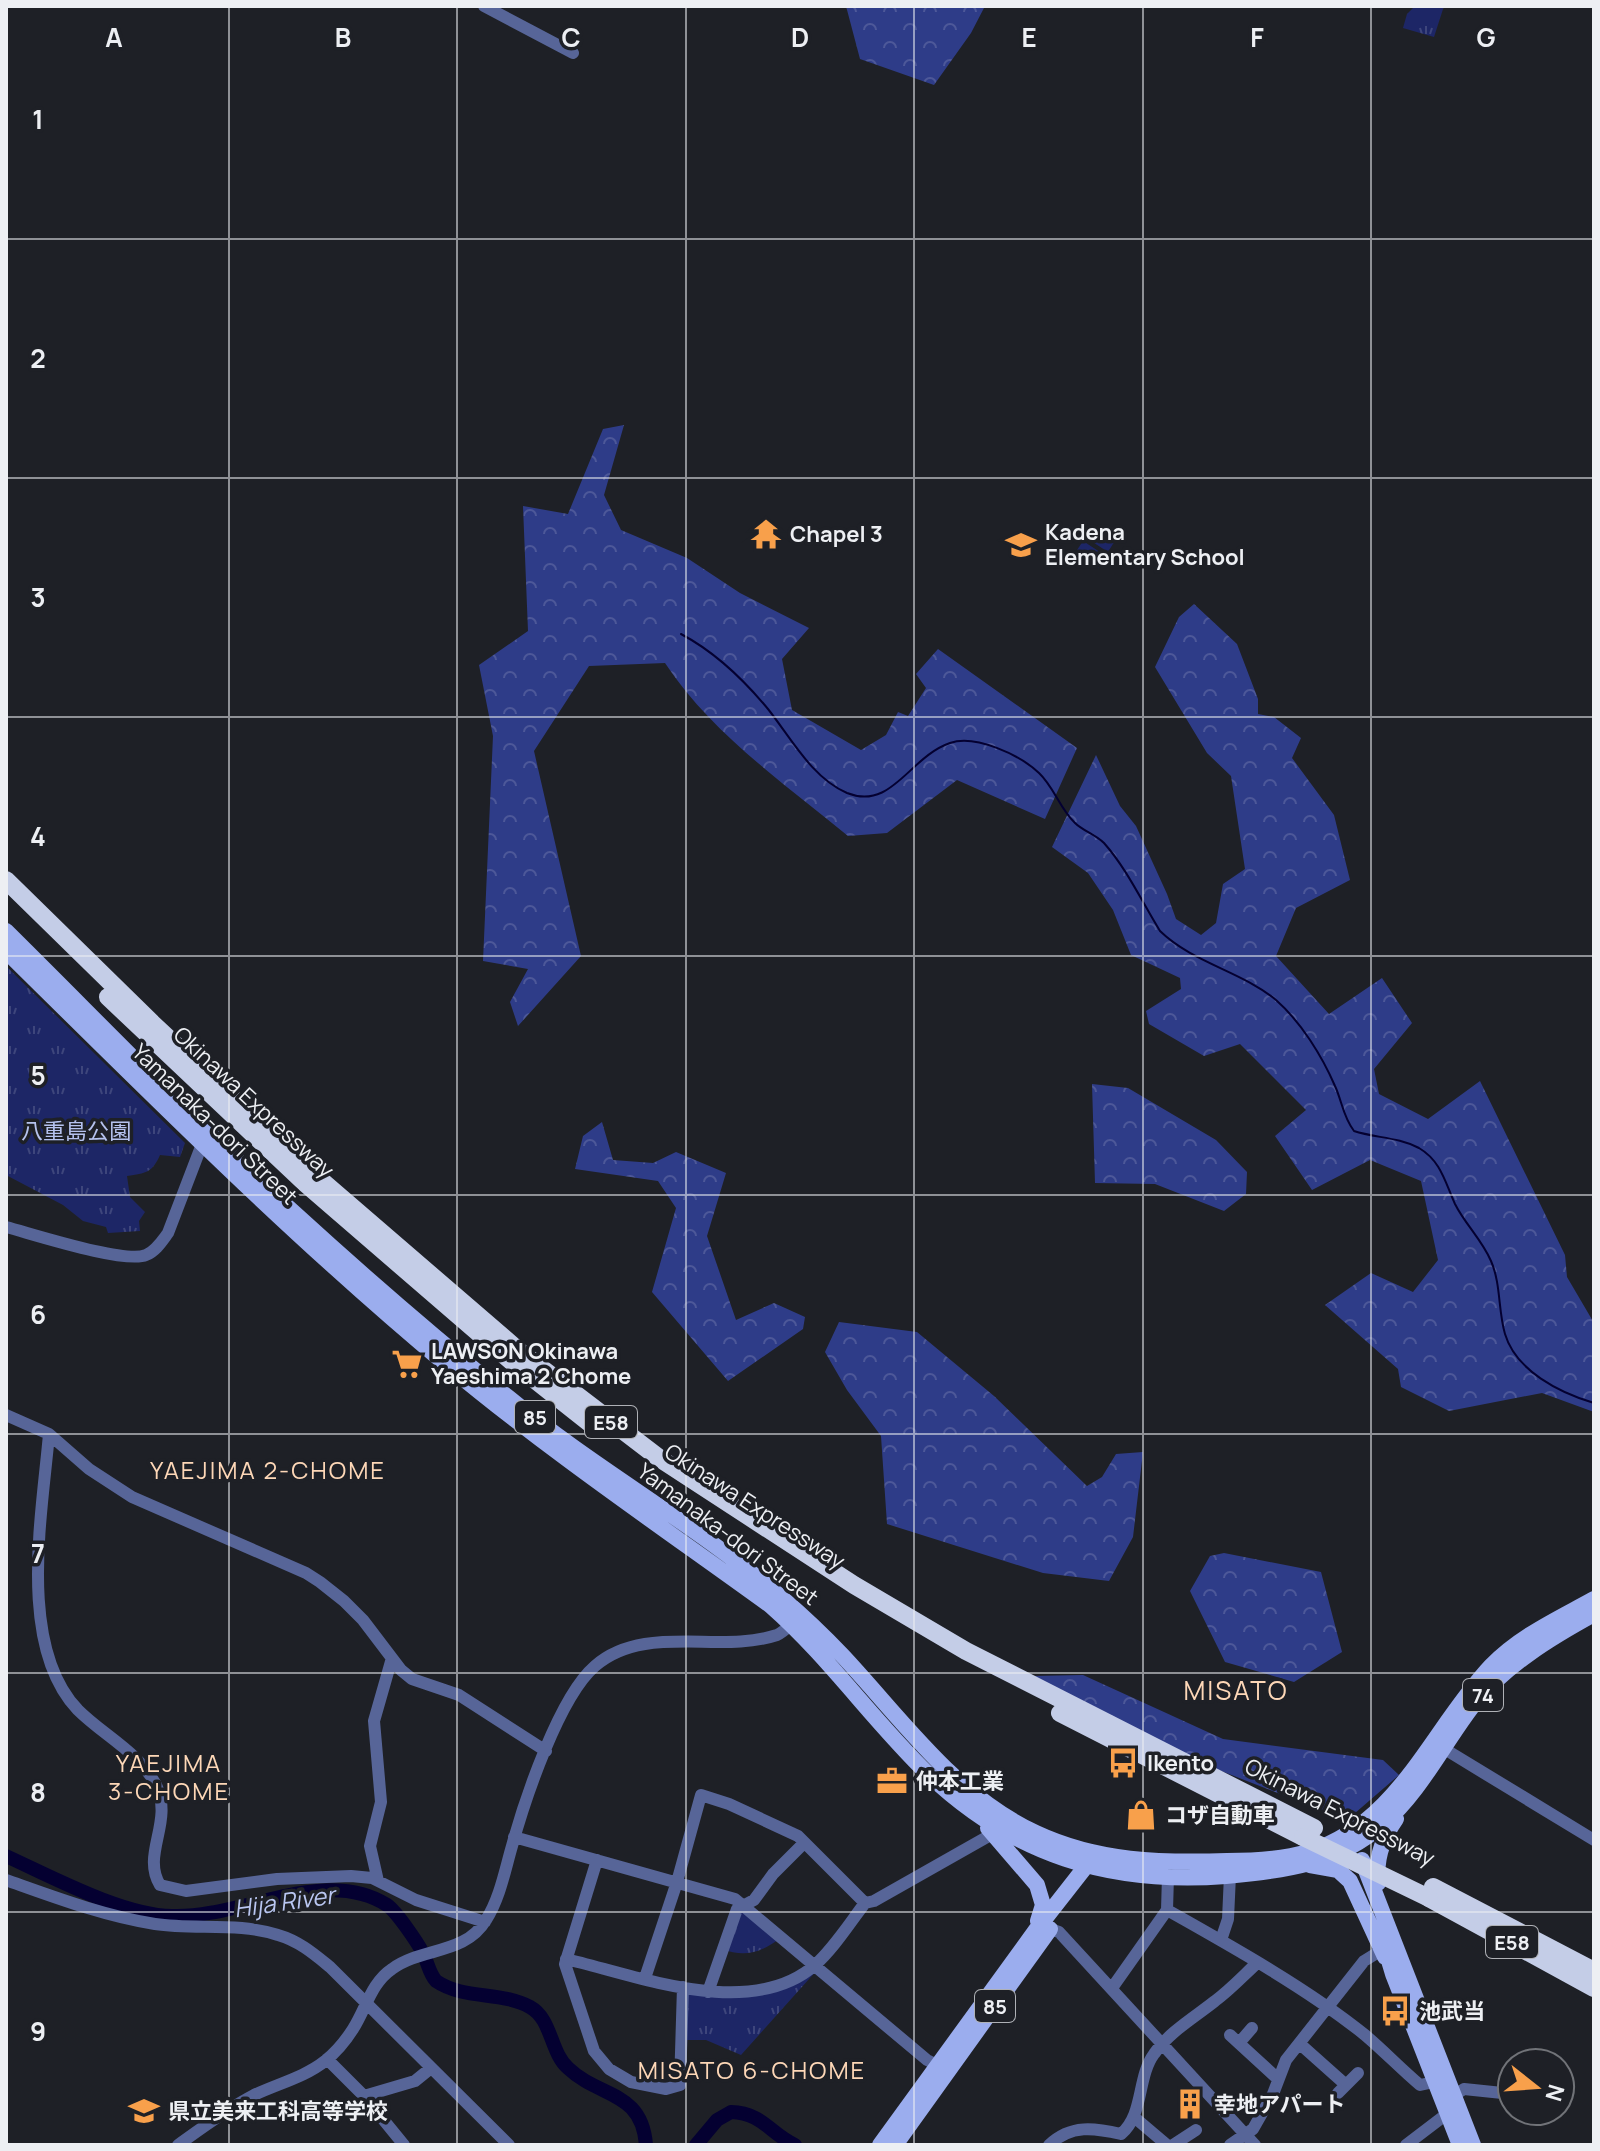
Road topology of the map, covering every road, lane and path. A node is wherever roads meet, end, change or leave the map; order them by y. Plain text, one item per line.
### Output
1 (484, 6) edge
2 (573, 53) dead end
3 (6, 880) edge
4 (6, 896) edge
5 (6, 931) edge
6 (6, 951) edge
7 (206, 1138) junction
8 (6, 1227) edge
9 (6, 1415) edge
10 (49, 1434) junction
11 (1594, 1599) edge
12 (1594, 1614) edge
13 (796, 1620) junction
14 (392, 1658) junction
15 (1438, 1745) junction
16 (546, 1751) junction
17 (1402, 1807) junction
18 (986, 1826) junction
19 (1308, 1832) junction
20 (514, 1837) junction
21 (1594, 1840) edge
22 (1351, 1842) junction
23 (804, 1843) junction
24 (597, 1860) junction
25 (1092, 1863) junction
26 (1309, 1865) junction
27 (1230, 1875) junction
28 (1168, 1876) junction
29 (6, 1880) edge
30 (378, 1881) junction
31 (677, 1882) junction
32 (1431, 1893) junction
33 (865, 1903) junction
34 (741, 1905) junction
35 (1167, 1910) junction
36 (1383, 1911) junction
37 (485, 1922) junction
38 (1043, 1929) junction
39 (1221, 1940) junction
40 (1383, 1949) junction
41 (566, 1959) junction
42 (1257, 1963) junction
43 (814, 1965) junction
44 (1594, 1971) edge
45 (645, 1978) junction
46 (683, 1987) junction
47 (1112, 1988) junction
48 (1594, 1988) edge
49 (708, 1992) junction
50 (365, 2005) junction
51 (1327, 2008) junction
52 (1252, 2028) dead end
53 (1300, 2044) junction
54 (1163, 2045) junction
55 (327, 2059) junction
56 (943, 2067) junction
57 (431, 2068) junction
58 (1358, 2073) dead end
59 (1278, 2079) junction
60 (1434, 2082) junction
61 (1496, 2092) edge
62 (364, 2096) junction
63 (1453, 2096) junction
64 (1448, 2113) junction
65 (1134, 2117) junction
66 (1196, 2130) dead end
67 (1251, 2140) edge
68 (885, 2144) edge
69 (178, 2145) edge
70 (404, 2145) edge
71 (509, 2145) edge
72 (1049, 2145) edge
73 (1167, 2145) edge
74 (1173, 2145) edge
75 (1230, 2145) edge
76 (1406, 2145) edge
77 (1460, 2145) edge
78 (1473, 2145) edge

1 - 2 street
3 - 19 highway, Okinawa Expressway / E58
4 - 19 highway, Okinawa Expressway / E58
5 - 7 main road, Yamanaka-dori Street / 85
6 - 7 main road, Yamanaka-dori Street / 85
7 - 8 street
7 - 13 main road, Yamanaka-dori Street / 85
9 - 10 street
10 - 14 street
10 - 30 street
11 - 15 main road, 74
12 - 15 main road, 74
13 - 16 street
13 - 18 main road, Yamanaka-dori Street / 85
13 - 25 main road, Yamanaka-dori Street / 85
14 - 16 street
14 - 30 street
15 - 17 main road, 74
15 - 21 street
15 - 22 main road, 74
16 - 20 street
17 - 22 main road, 74
17 - 36 main road
18 - 25 main road, Yamanaka-dori Street / 85
18 - 33 street
18 - 38 main road
19 - 32 highway, Okinawa Expressway / E58
20 - 24 street
20 - 37 street
22 - 25 main road, Yamanaka-dori Street / 85
22 - 26 main road, Yamanaka-dori Street / 85
22 - 36 main road
22 - 40 main road
23 - 31 street
23 - 33 street
23 - 34 street
24 - 31 street
24 - 41 street
25 - 28 main road, Yamanaka-dori Street / 85
25 - 38 main road, 85
26 - 27 main road, Yamanaka-dori Street / 85
26 - 40 main road
27 - 28 main road, Yamanaka-dori Street / 85
27 - 39 street
28 - 35 street
29 - 50 street
30 - 37 street
31 - 34 street
31 - 45 street
32 - 44 highway, Okinawa Expressway / E58
32 - 48 highway, Okinawa Expressway / E58
33 - 43 street
34 - 43 street
34 - 49 street
35 - 39 street
35 - 47 street
36 - 63 main road
37 - 50 street
38 - 47 street
38 - 56 main road, 85
39 - 42 street
40 - 51 street
40 - 60 main road
41 - 45 street
41 - 46 street
42 - 51 street
42 - 54 street
43 - 49 street
43 - 56 street
45 - 46 street
46 - 49 street
47 - 54 street
50 - 55 street
50 - 57 street
51 - 53 street
51 - 60 street
52 - 59 street
53 - 58 street
53 - 59 street
54 - 65 street
54 - 67 street
55 - 62 street
55 - 69 street
56 - 68 main road, 85
57 - 62 street
57 - 71 street
59 - 67 street
60 - 64 main road
61 - 63 street
62 - 70 street
63 - 64 street
63 - 78 main road
64 - 76 street
64 - 77 main road
65 - 72 street
65 - 73 street
66 - 74 street
67 - 75 street

